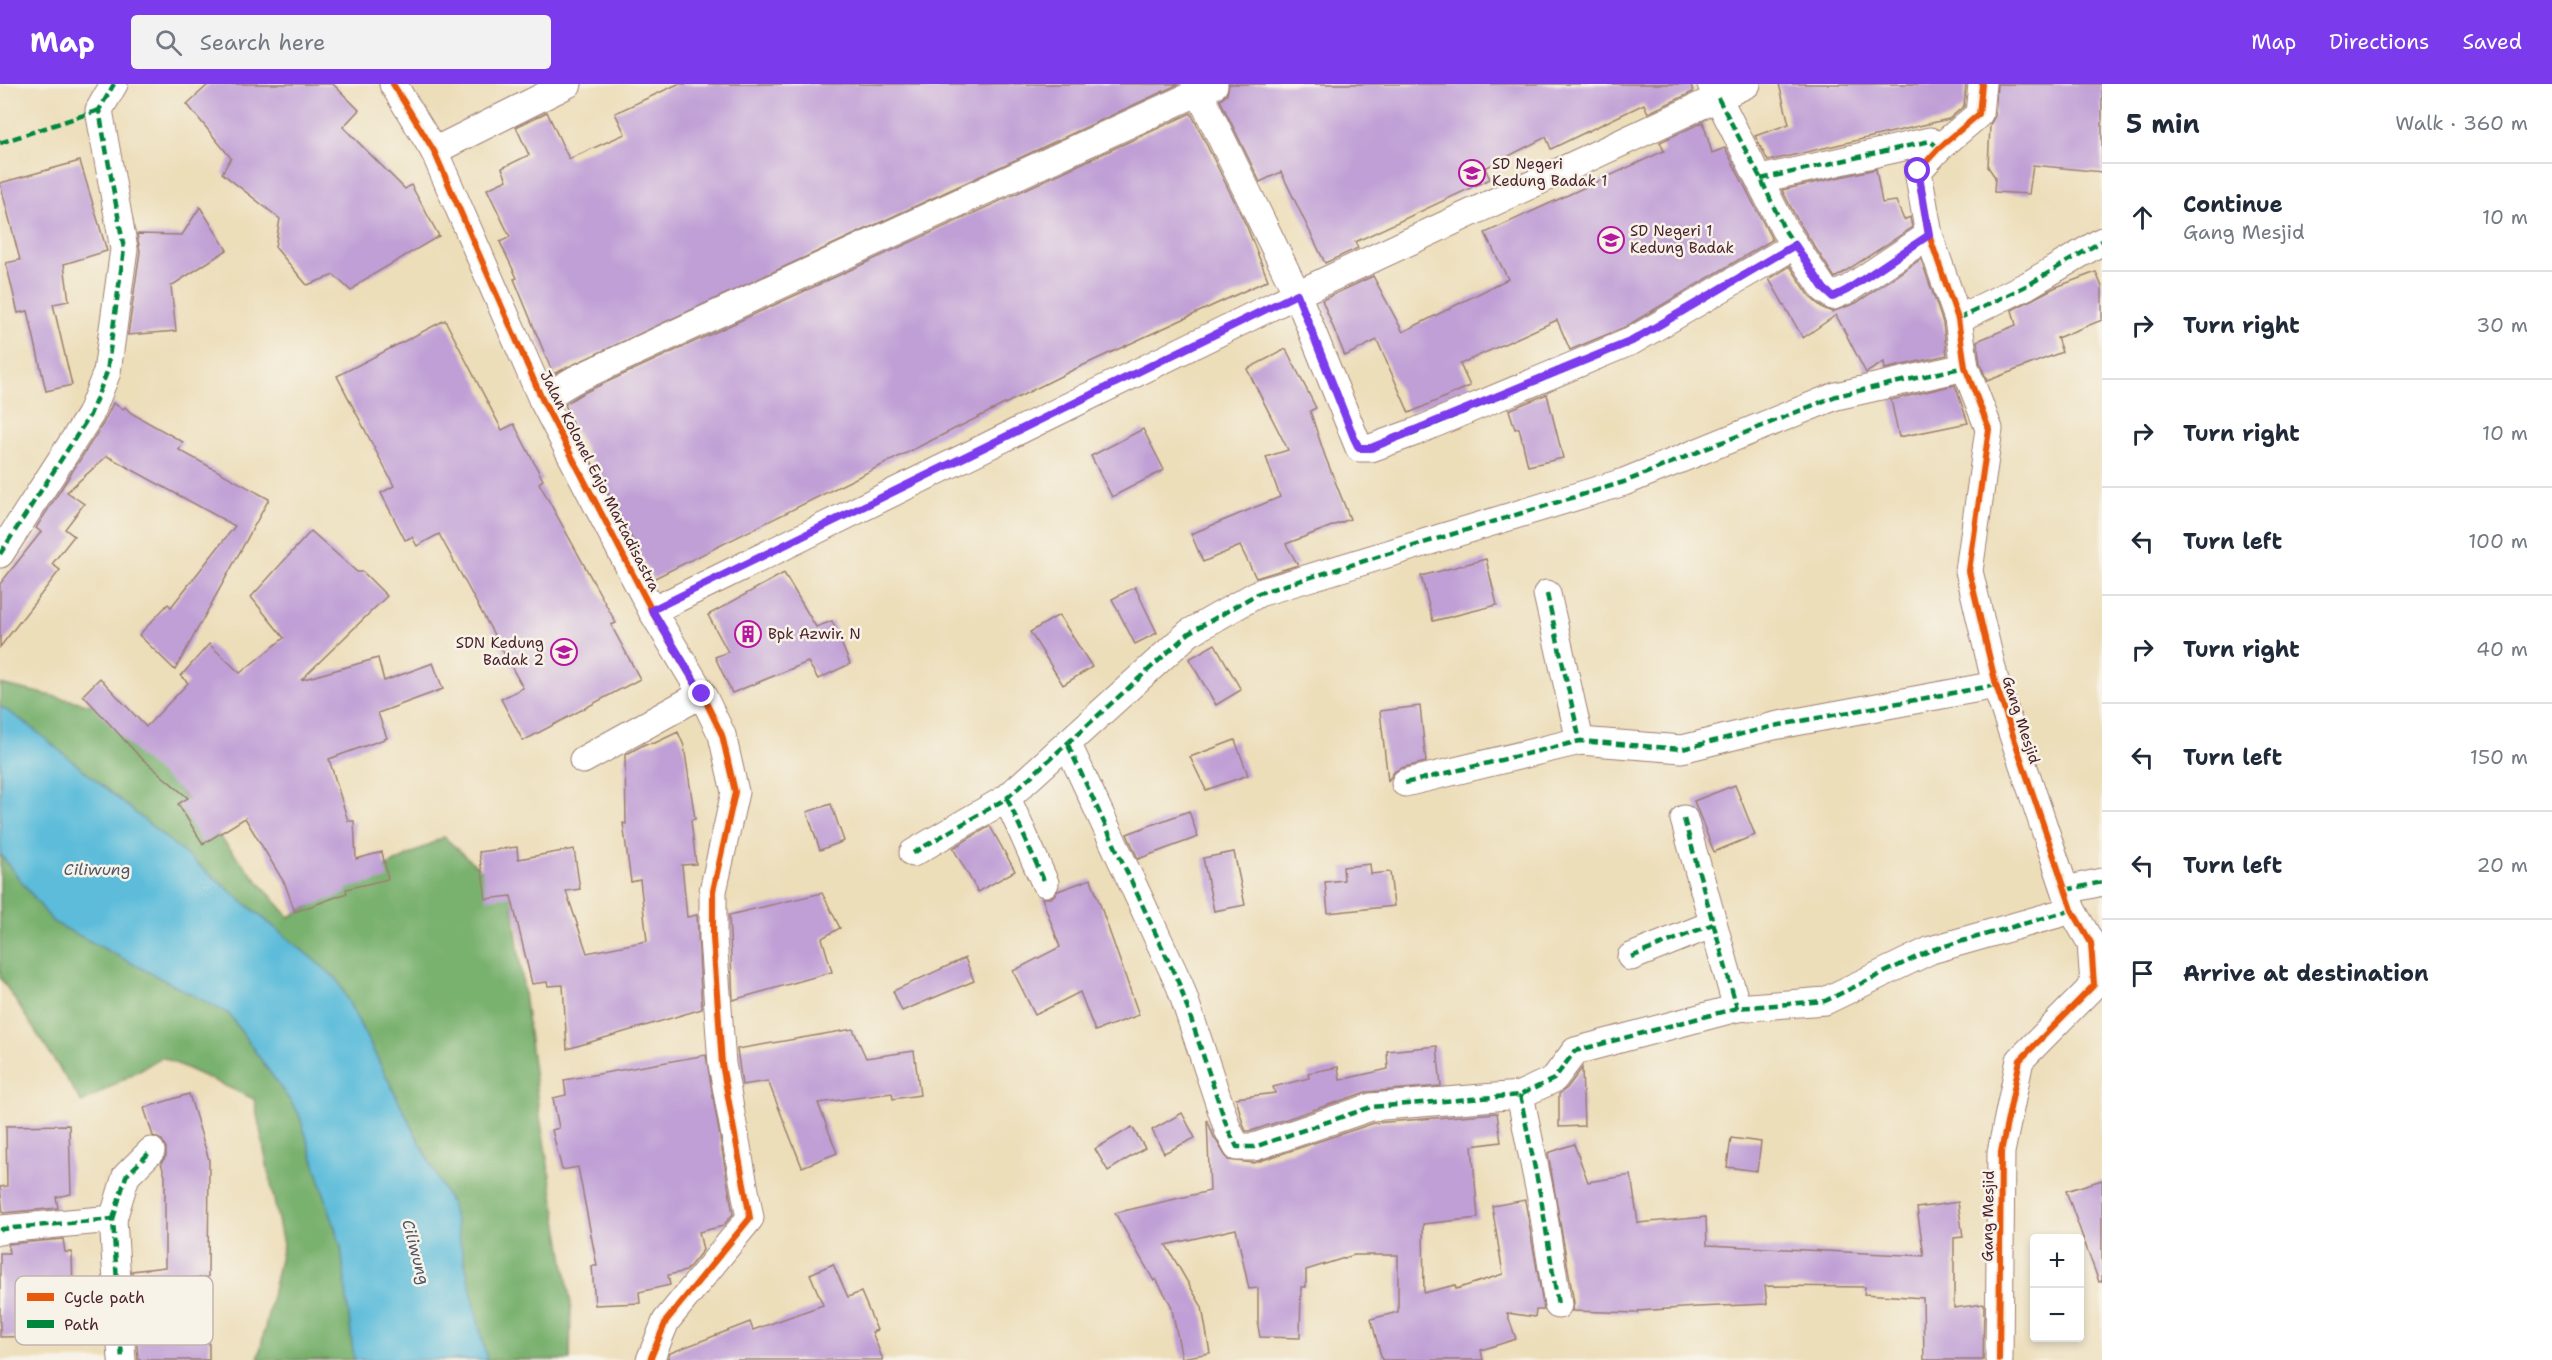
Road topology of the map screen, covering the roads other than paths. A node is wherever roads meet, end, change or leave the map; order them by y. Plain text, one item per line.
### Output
1 (114, 84) edge
2 (393, 84) edge
3 (568, 84) edge
4 (1747, 84) edge
5 (1982, 84) edge
6 (1203, 87) edge
7 (1714, 91) edge
8 (1939, 148) junction
9 (434, 151) junction
10 (1761, 179) junction
11 (1929, 235) junction
12 (2102, 241) edge
13 (1795, 245) junction
14 (1297, 294) junction
15 (1958, 319) junction
16 (1965, 367) junction
17 (542, 399) junction
18 (0, 554) edge
19 (1547, 594) dead end
20 (652, 610) junction
21 (1996, 685) junction
22 (702, 694) junction
23 (1580, 741) junction
24 (1068, 745) junction
25 (583, 760) dead end
26 (1405, 783) dead end
27 (1007, 798) junction
28 (1684, 819) dead end
29 (913, 853) dead end
30 (2102, 882) edge
31 (1045, 883) dead end
32 (2069, 900) junction
33 (1713, 924) junction
34 (1631, 957) dead end
35 (1737, 1008) junction
36 (1520, 1095) junction
37 (151, 1151) dead end
38 (113, 1219) junction
39 (0, 1231) edge
40 (117, 1276) edge
41 (1558, 1305) dead end
42 (121, 1345) edge
43 (122, 1360) edge
44 (650, 1360) edge
45 (1999, 1360) edge

1 - 18 street
2 - 9 street, Jalan Kolonel Enjo Martadisastra
3 - 9 street
4 - 7 street
5 - 8 street, Gang Mesjid
6 - 14 street
6 - 17 street
7 - 10 street
7 - 14 street
8 - 10 street
8 - 11 street, Gang Mesjid
9 - 17 street, Jalan Kolonel Enjo Martadisastra
10 - 13 street
11 - 13 street
11 - 15 street, Gang Mesjid
12 - 15 street
13 - 14 street
14 - 20 street
15 - 16 street, Gang Mesjid
16 - 21 street, Gang Mesjid
16 - 24 street
17 - 20 street, Jalan Kolonel Enjo Martadisastra
19 - 23 street
20 - 22 street, Jalan Kolonel Enjo Martadisastra
21 - 23 street
21 - 32 street, Gang Mesjid
22 - 25 street
22 - 44 street, Jalan Kolonel Enjo Martadisastra
23 - 26 street
24 - 27 street
24 - 36 street
27 - 29 street
27 - 31 street
28 - 33 street
30 - 32 street
32 - 35 street
32 - 45 street, Gang Mesjid
33 - 34 street
33 - 35 street
35 - 36 street
36 - 41 street
37 - 38 street
38 - 39 street
38 - 40 street
42 - 43 street

